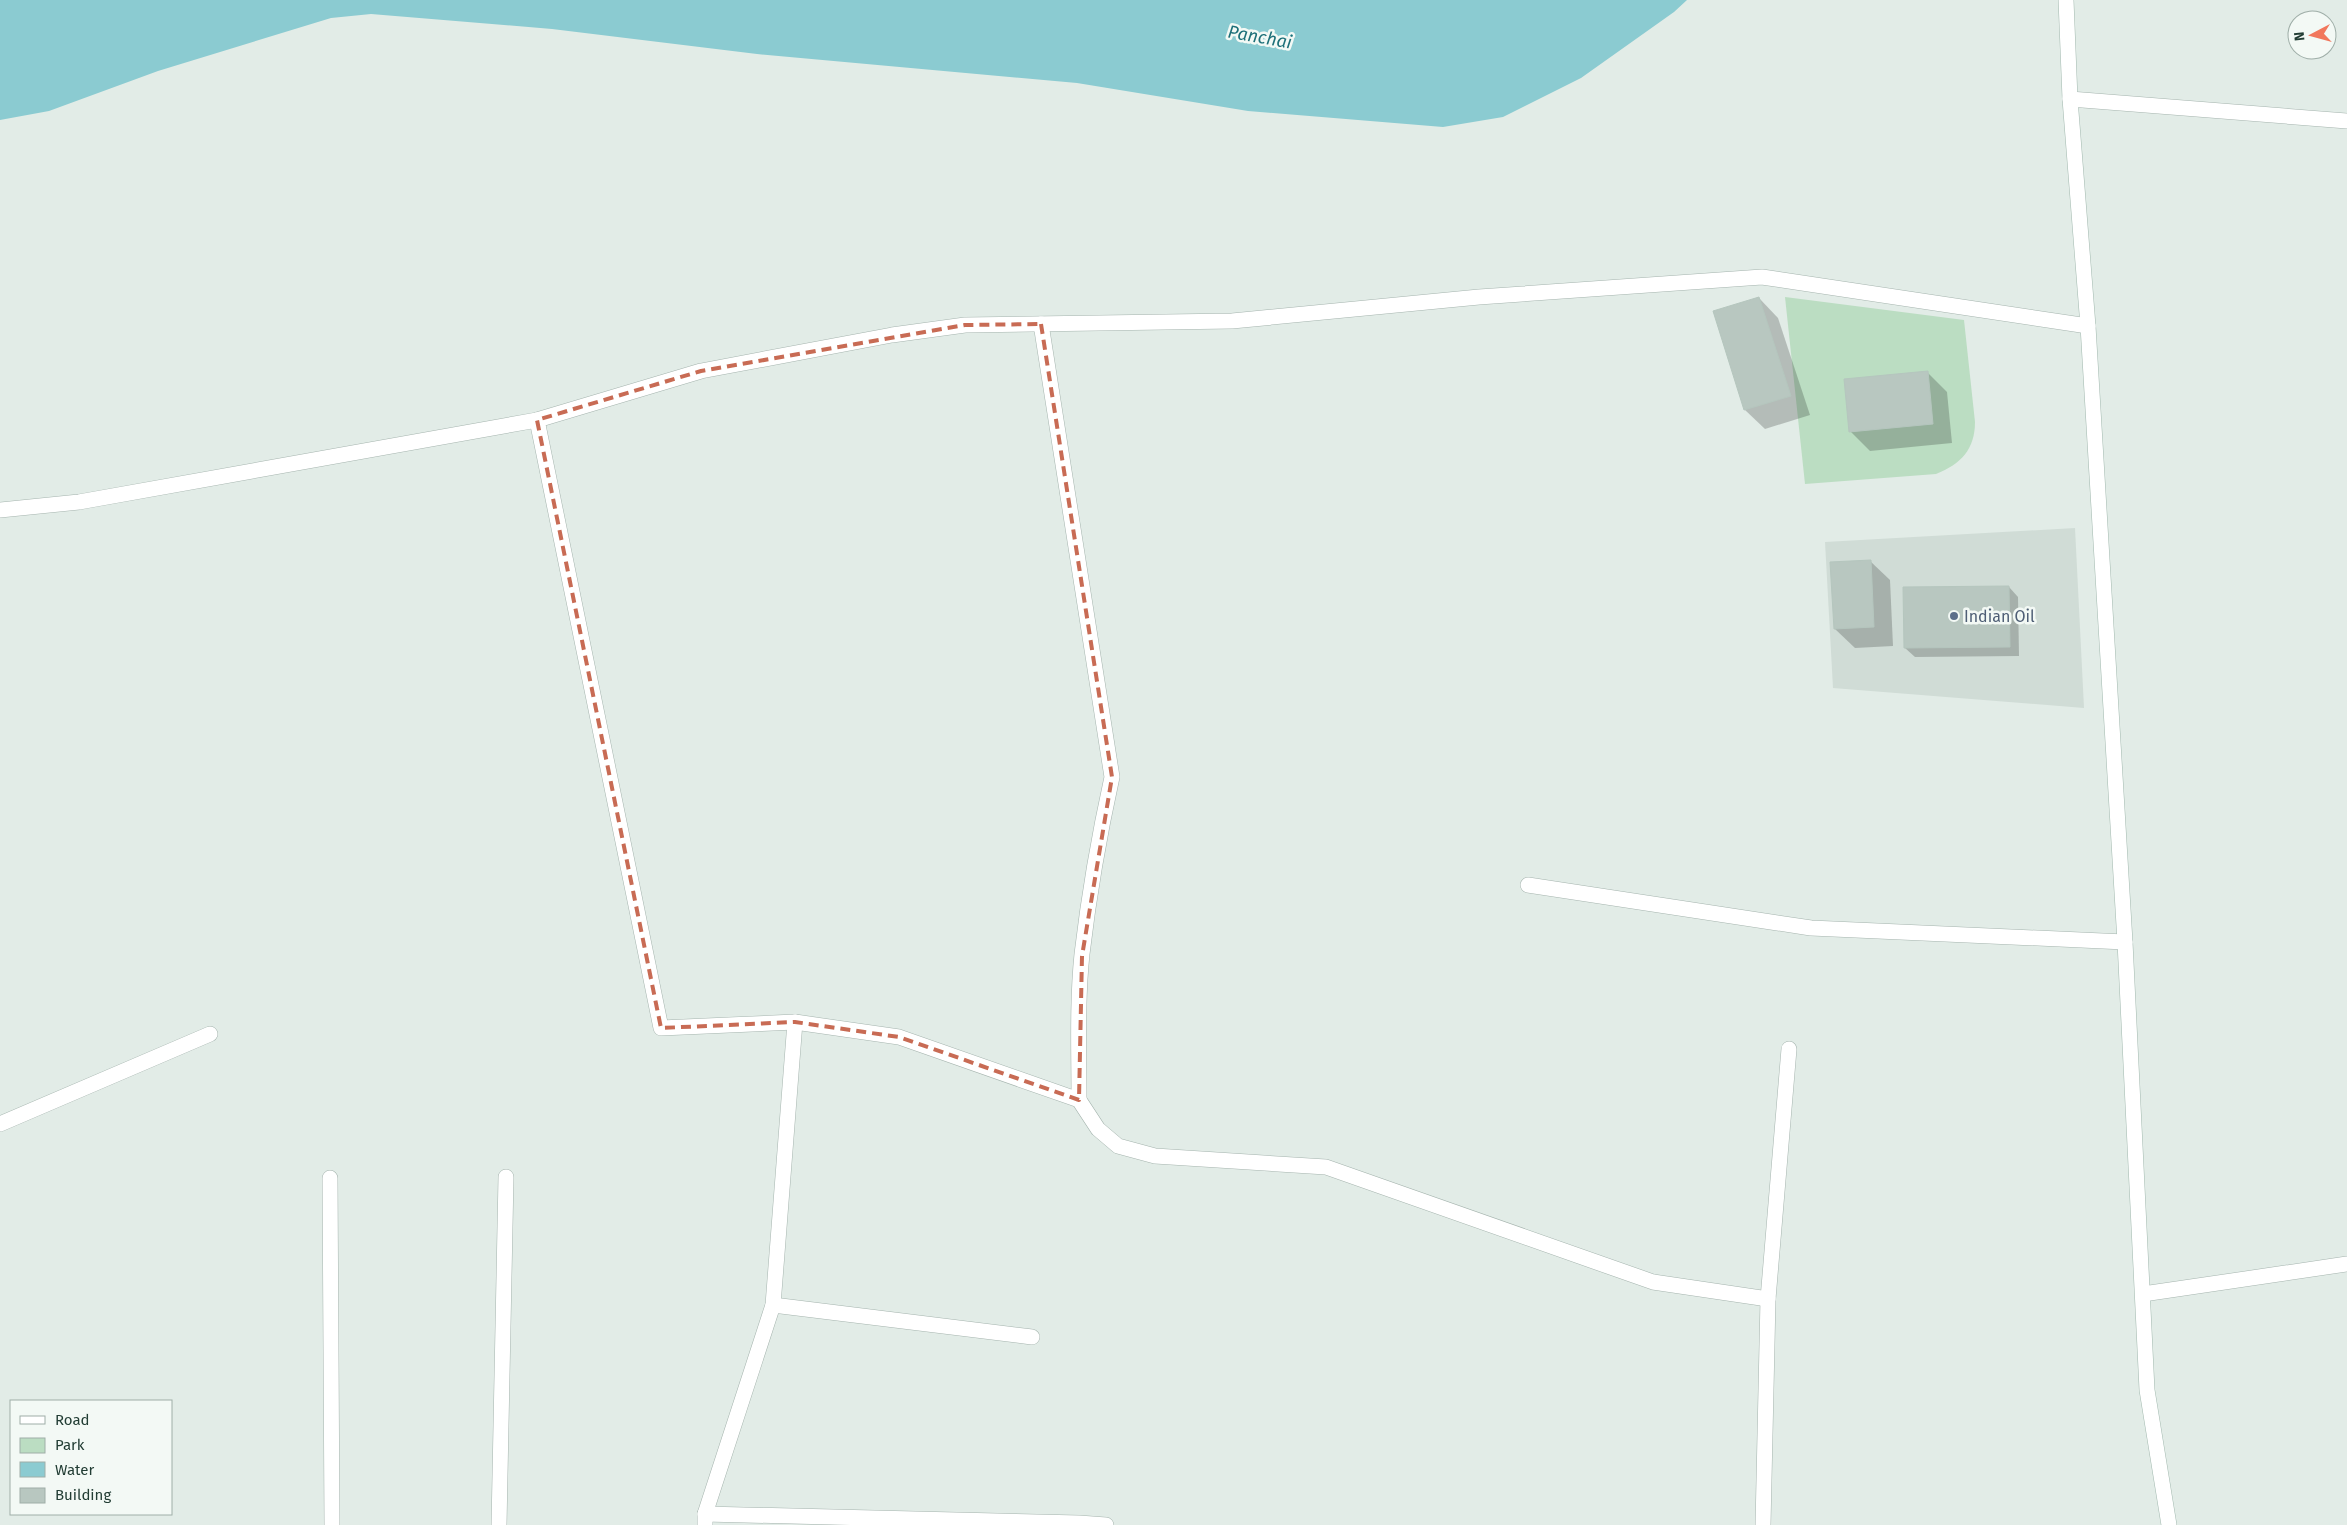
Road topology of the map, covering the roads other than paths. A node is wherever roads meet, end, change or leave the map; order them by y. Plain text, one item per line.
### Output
1 (2066, 0) edge
2 (2070, 99) junction
3 (2347, 121) edge
4 (1041, 324) junction
5 (2088, 326) junction
6 (537, 420) junction
7 (0, 510) edge
8 (1528, 885) dead end
9 (2125, 942) junction
10 (795, 1022) junction
11 (210, 1034) dead end
12 (1789, 1048) dead end
13 (1079, 1100) junction
14 (0, 1124) edge
15 (506, 1177) dead end
16 (330, 1178) dead end
17 (2347, 1264) edge
18 (2142, 1294) junction
19 (1768, 1299) junction
20 (773, 1305) junction
21 (1032, 1337) dead end
22 (705, 1520) edge
23 (332, 1525) edge
24 (499, 1525) edge
25 (1106, 1525) edge
26 (1763, 1525) edge
27 (2169, 1525) edge

1 - 2 street
2 - 3 street
2 - 5 street
4 - 5 street
4 - 6 street
4 - 13 street
5 - 9 street
6 - 7 street
6 - 10 street
8 - 9 street
9 - 18 street
10 - 13 street
10 - 20 street
11 - 14 street
12 - 19 street
13 - 19 street
15 - 24 street
16 - 23 street
17 - 18 street
18 - 27 street
19 - 26 street
20 - 21 street
20 - 22 street
22 - 25 street

